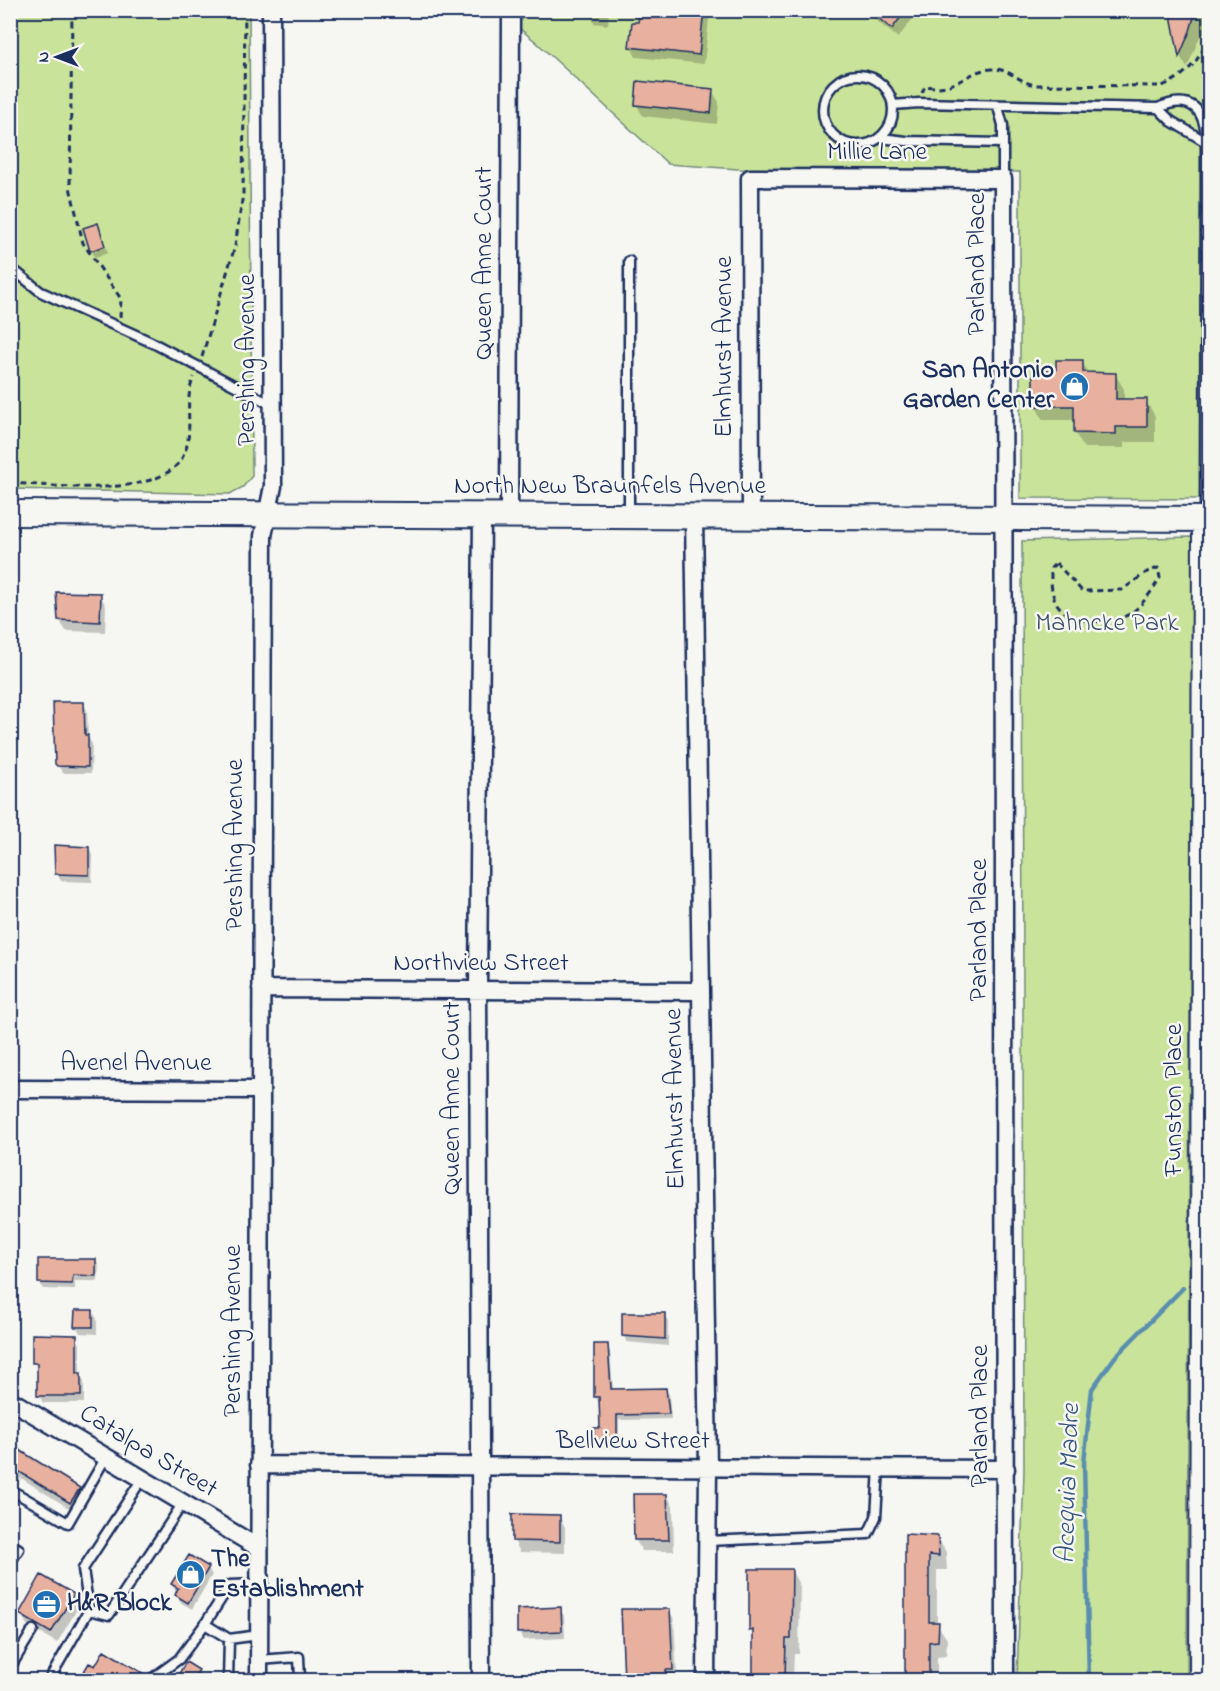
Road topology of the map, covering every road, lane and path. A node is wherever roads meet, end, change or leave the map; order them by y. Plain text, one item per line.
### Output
1 (72, 10) edge
2 (245, 10) edge
3 (271, 10) edge
4 (511, 10) edge
5 (1209, 37) edge
6 (919, 103) junction
7 (893, 105) junction
8 (998, 107) junction
9 (1158, 108) junction
10 (881, 138) junction
11 (1206, 142) junction
12 (1003, 143) junction
13 (750, 178) joint
14 (1003, 179) junction
15 (629, 261) dead end
16 (10, 267) edge
17 (119, 328) junction
18 (200, 367) junction
19 (274, 406) junction
20 (10, 483) edge
21 (10, 513) edge
22 (268, 514) junction
23 (482, 515) junction
24 (509, 515) junction
25 (629, 516) junction
26 (694, 516) junction
27 (751, 516) junction
28 (1005, 518) junction
29 (1207, 519) edge
30 (1056, 563) joint
31 (261, 989) junction
32 (478, 990) junction
33 (700, 992) junction
34 (10, 1089) edge
35 (261, 1090) junction
36 (10, 1400) edge
37 (106, 1457) junction
38 (259, 1465) junction
39 (480, 1467) junction
40 (708, 1467) junction
41 (879, 1468) junction
42 (1006, 1469) junction
43 (142, 1479) junction
44 (18, 1494) dead end
45 (183, 1503) junction
46 (707, 1541) junction
47 (10, 1544) edge
48 (259, 1548) junction
49 (10, 1563) edge
50 (258, 1584) junction
51 (89, 1610) junction
52 (205, 1624) junction
53 (33, 1630) dead end
54 (259, 1635) junction
55 (229, 1639) junction
56 (259, 1660) junction
57 (10, 1668) edge
58 (49, 1680) edge
59 (150, 1680) edge
60 (228, 1680) edge
61 (259, 1680) edge
62 (300, 1680) edge
63 (481, 1680) edge
64 (706, 1680) edge
65 (1005, 1680) edge
66 (1202, 1680) edge

1 - 17 path
2 - 18 path
3 - 19 street, Pershing Avenue
4 - 24 street, Queen Anne Court
5 - 6 path
6 - 7 lane
6 - 8 lane
7 - 10 lane
7 - 10 lane
8 - 9 lane
8 - 12 lane
9 - 11 lane
9 - 11 lane
10 - 12 lane
11 - 29 lane
12 - 14 lane
13 - 14 street, Millie Lane
13 - 27 street, Elmhurst Avenue
14 - 28 street, Parland Place
15 - 25 lane
16 - 17 lane
17 - 18 lane
18 - 19 lane
18 - 20 path
19 - 22 street, Pershing Avenue
21 - 22 street, North New Braunfels Avenue
22 - 23 street, North New Braunfels Avenue
22 - 31 street, Pershing Avenue
23 - 24 street, North New Braunfels Avenue
23 - 32 street, Queen Anne Court
24 - 25 street, North New Braunfels Avenue
25 - 26 street, North New Braunfels Avenue
26 - 27 street, North New Braunfels Avenue
26 - 33 street, Elmhurst Avenue
27 - 28 street, North New Braunfels Avenue
28 - 29 street, North New Braunfels Avenue
28 - 42 street, Parland Place
29 - 66 street, Funston Place
30 - 30 path
31 - 32 street, Northview Street
31 - 35 street, Pershing Avenue
32 - 33 street, Northview Street
32 - 39 street, Queen Anne Court
33 - 40 street, Elmhurst Avenue
34 - 35 street, Avenel Avenue
35 - 38 street, Pershing Avenue
36 - 37 street, Catalpa Street
37 - 43 street, Catalpa Street
37 - 44 lane
38 - 39 street, Bellview Street
38 - 48 street, Pershing Avenue
39 - 40 street, Bellview Street
39 - 63 street, Queen Anne Court
40 - 41 street, Bellview Street
40 - 46 street, Elmhurst Avenue
41 - 42 street, Bellview Street
41 - 46 lane
42 - 65 street, Parland Place
43 - 45 street, Catalpa Street
43 - 51 lane
45 - 48 street, Catalpa Street
45 - 51 lane
46 - 64 street, Elmhurst Avenue
47 - 49 lane
48 - 50 street, Pershing Avenue
50 - 52 lane
50 - 54 street, Pershing Avenue
51 - 58 lane
52 - 55 lane
52 - 59 lane
53 - 57 lane
54 - 55 lane
54 - 56 street, Pershing Avenue
55 - 60 lane
56 - 61 street, Pershing Avenue
56 - 62 lane

